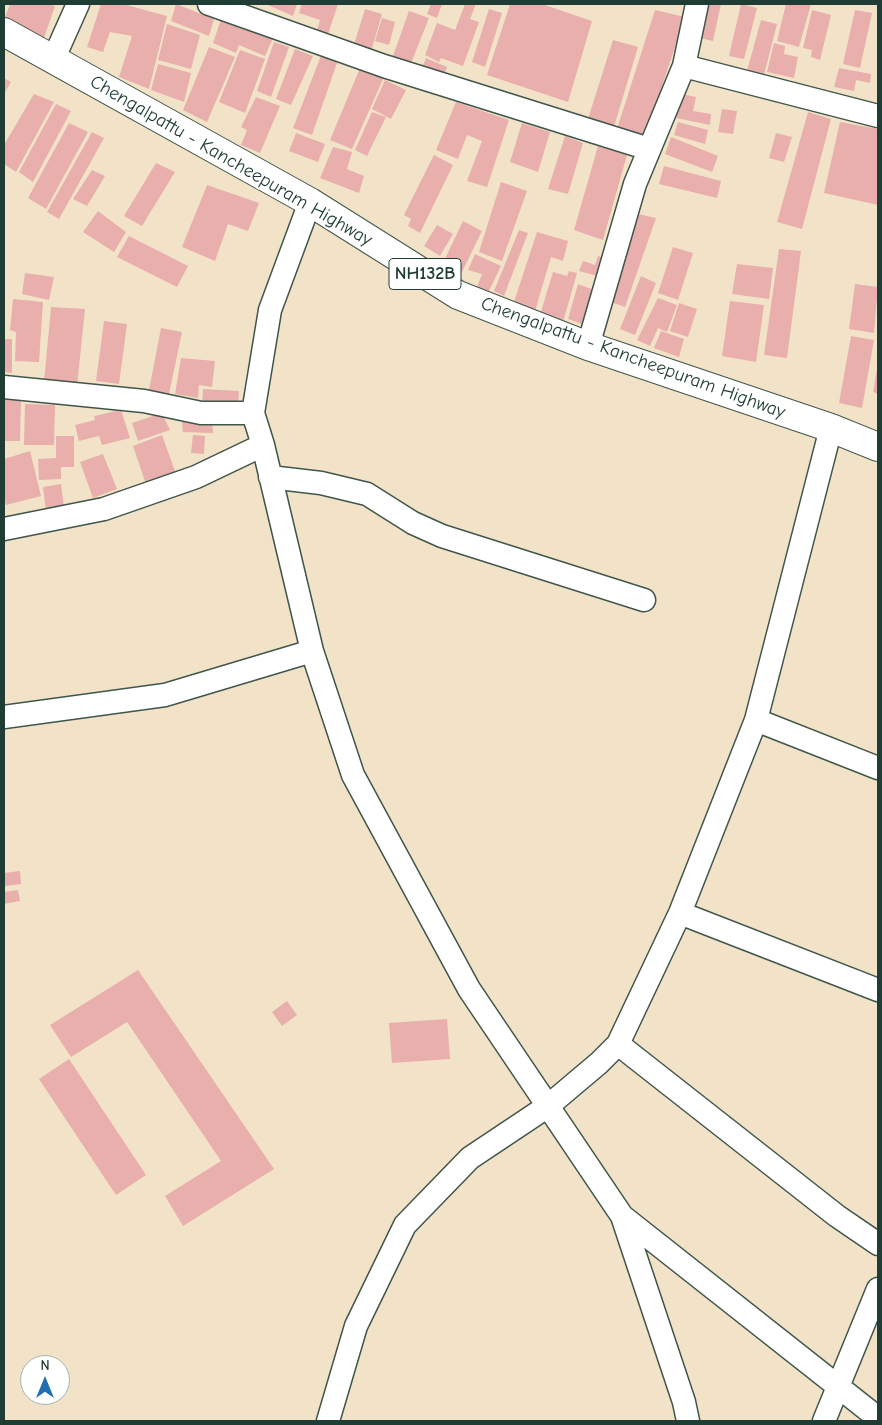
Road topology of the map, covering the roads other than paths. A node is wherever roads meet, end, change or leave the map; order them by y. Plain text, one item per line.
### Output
1 (78, 4) edge
2 (209, 4) edge
3 (697, 4) edge
4 (4, 32) edge
5 (53, 60) junction
6 (684, 66) junction
7 (878, 116) edge
8 (649, 149) junction
9 (310, 202) junction
10 (588, 346) junction
11 (4, 387) edge
12 (253, 413) junction
13 (831, 428) junction
14 (263, 446) junction
15 (878, 447) edge
16 (270, 477) junction
17 (4, 529) edge
18 (644, 600) dead end
19 (312, 651) junction
20 (4, 717) edge
21 (756, 720) junction
22 (878, 768) edge
23 (680, 913) junction
24 (878, 990) edge
25 (618, 1044) junction
26 (548, 1106) junction
27 (622, 1216) junction
28 (878, 1244) edge
29 (878, 1289) edge
30 (838, 1387) junction
31 (878, 1418) edge
32 (328, 1421) edge
33 (688, 1421) edge
34 (824, 1421) edge

1 - 5 street
2 - 8 street
3 - 6 street
4 - 5 highway, Chengalpattu - Kancheepuram Highway / NH132B
5 - 9 highway, Chengalpattu - Kancheepuram Highway / NH132B
6 - 7 street
6 - 8 street
8 - 10 street
9 - 10 highway, Chengalpattu - Kancheepuram Highway / NH132B
9 - 12 street
10 - 13 highway, Chengalpattu - Kancheepuram Highway / NH132B
11 - 12 street
12 - 14 street
13 - 15 highway, Chengalpattu - Kancheepuram Highway / NH132B
13 - 21 street
14 - 16 street
14 - 17 street
16 - 18 street
16 - 19 street
19 - 20 street
19 - 26 street
21 - 22 street
21 - 23 street
23 - 24 street
23 - 25 street
25 - 26 street
25 - 28 street
26 - 27 street
26 - 32 street
27 - 30 street
27 - 33 street
29 - 30 street
30 - 31 street
30 - 34 street

